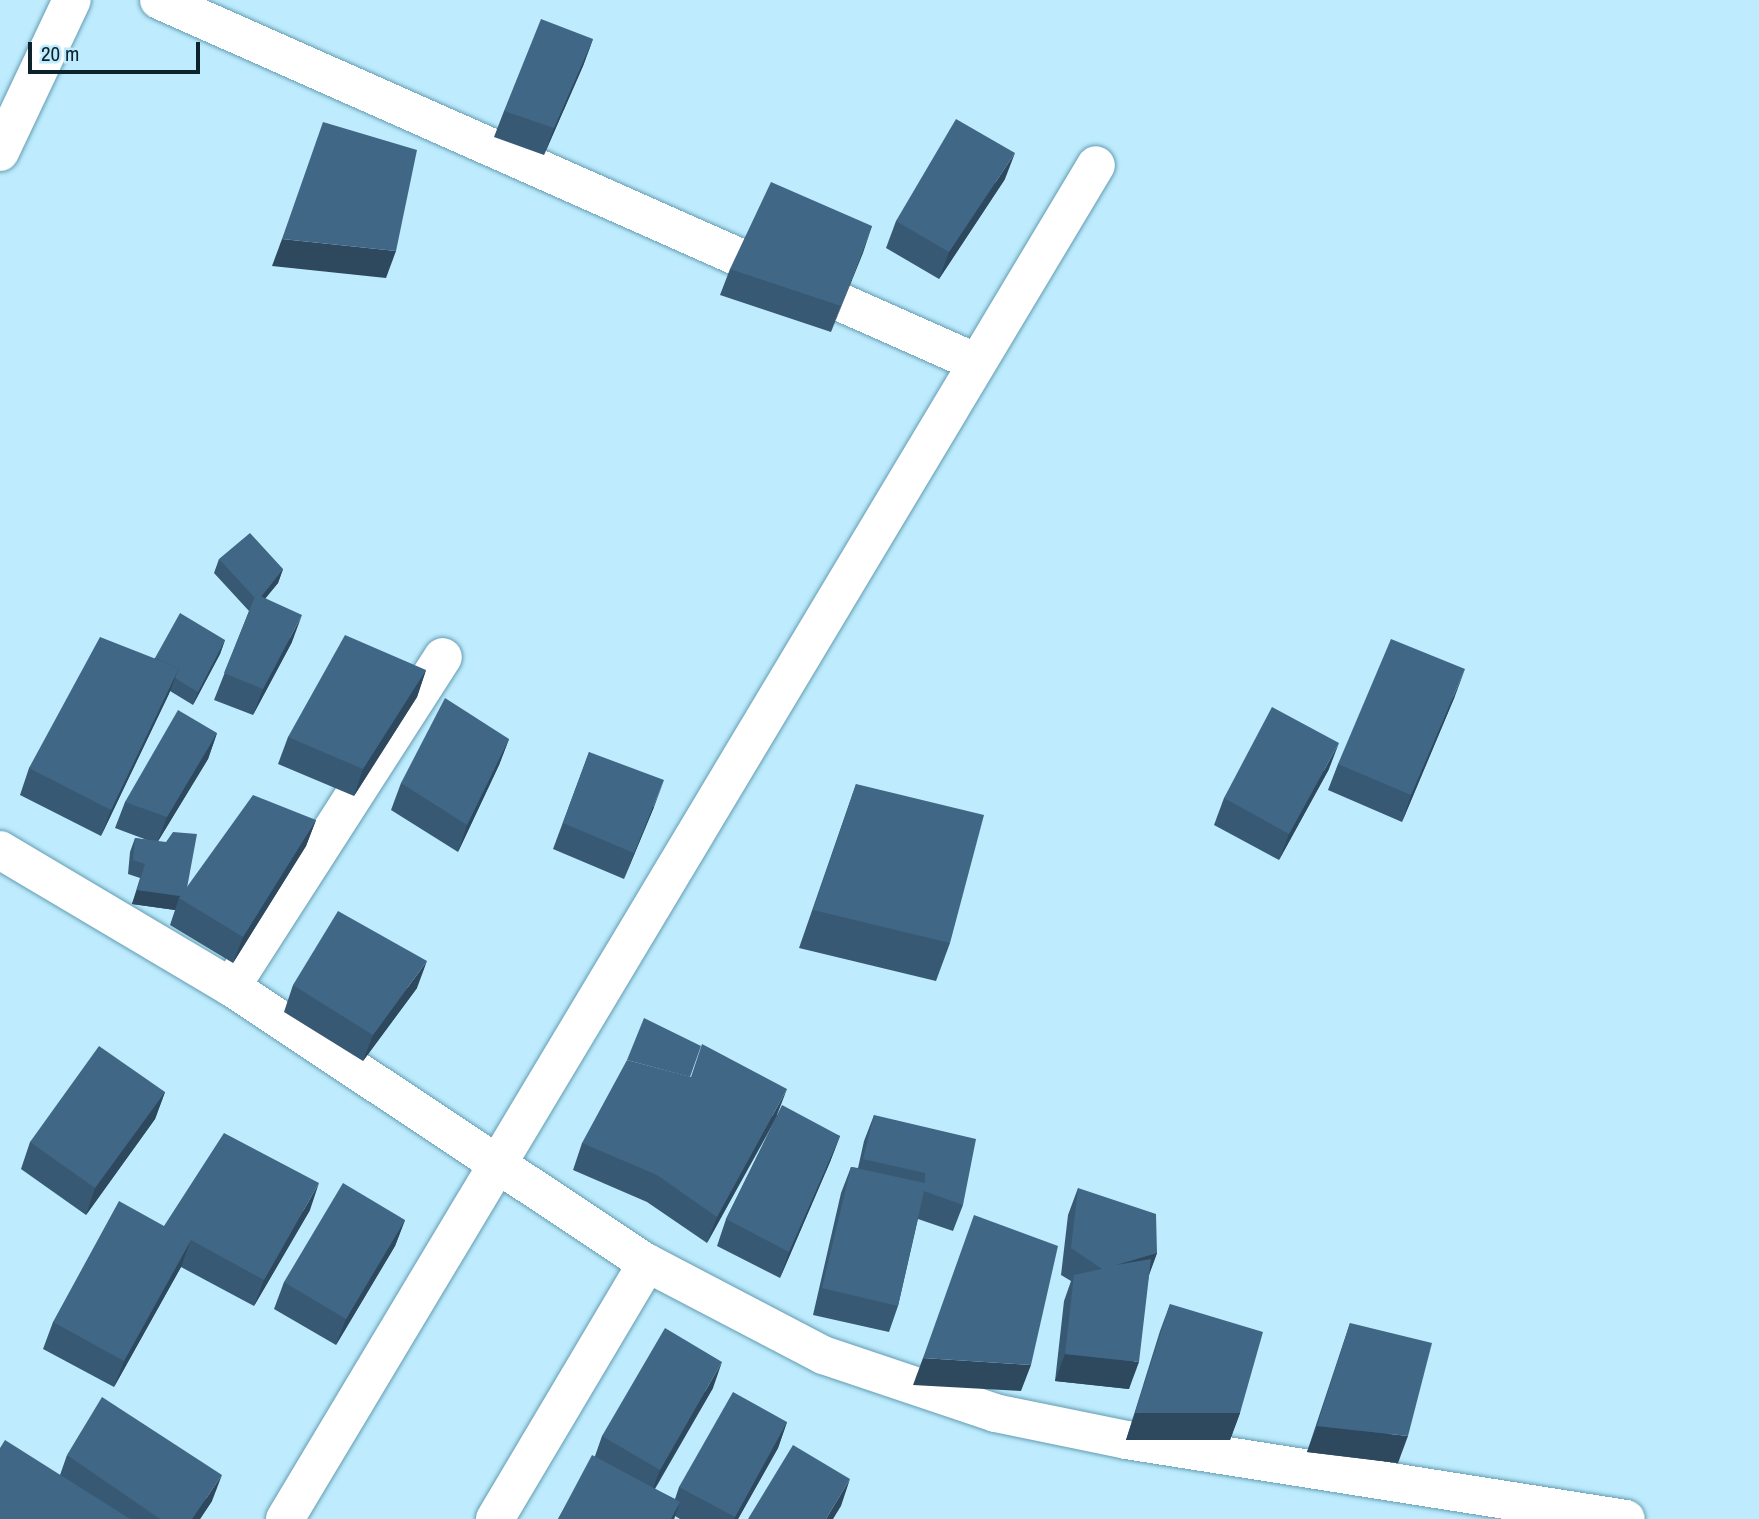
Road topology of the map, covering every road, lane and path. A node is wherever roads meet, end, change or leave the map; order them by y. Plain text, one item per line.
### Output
1 (72, 0) edge
2 (159, 0) edge
3 (0, 152) edge
4 (1096, 165) dead end
5 (975, 362) junction
6 (443, 657) dead end
7 (0, 850) edge
8 (231, 987) junction
9 (498, 1163) junction
10 (647, 1264) junction
11 (285, 1519) edge
12 (495, 1519) edge
13 (1626, 1519) edge

1 - 3 street
2 - 5 street
4 - 5 street
5 - 9 street
6 - 8 street
7 - 8 street
8 - 9 street
9 - 10 street
9 - 11 street
10 - 12 street
10 - 13 street

